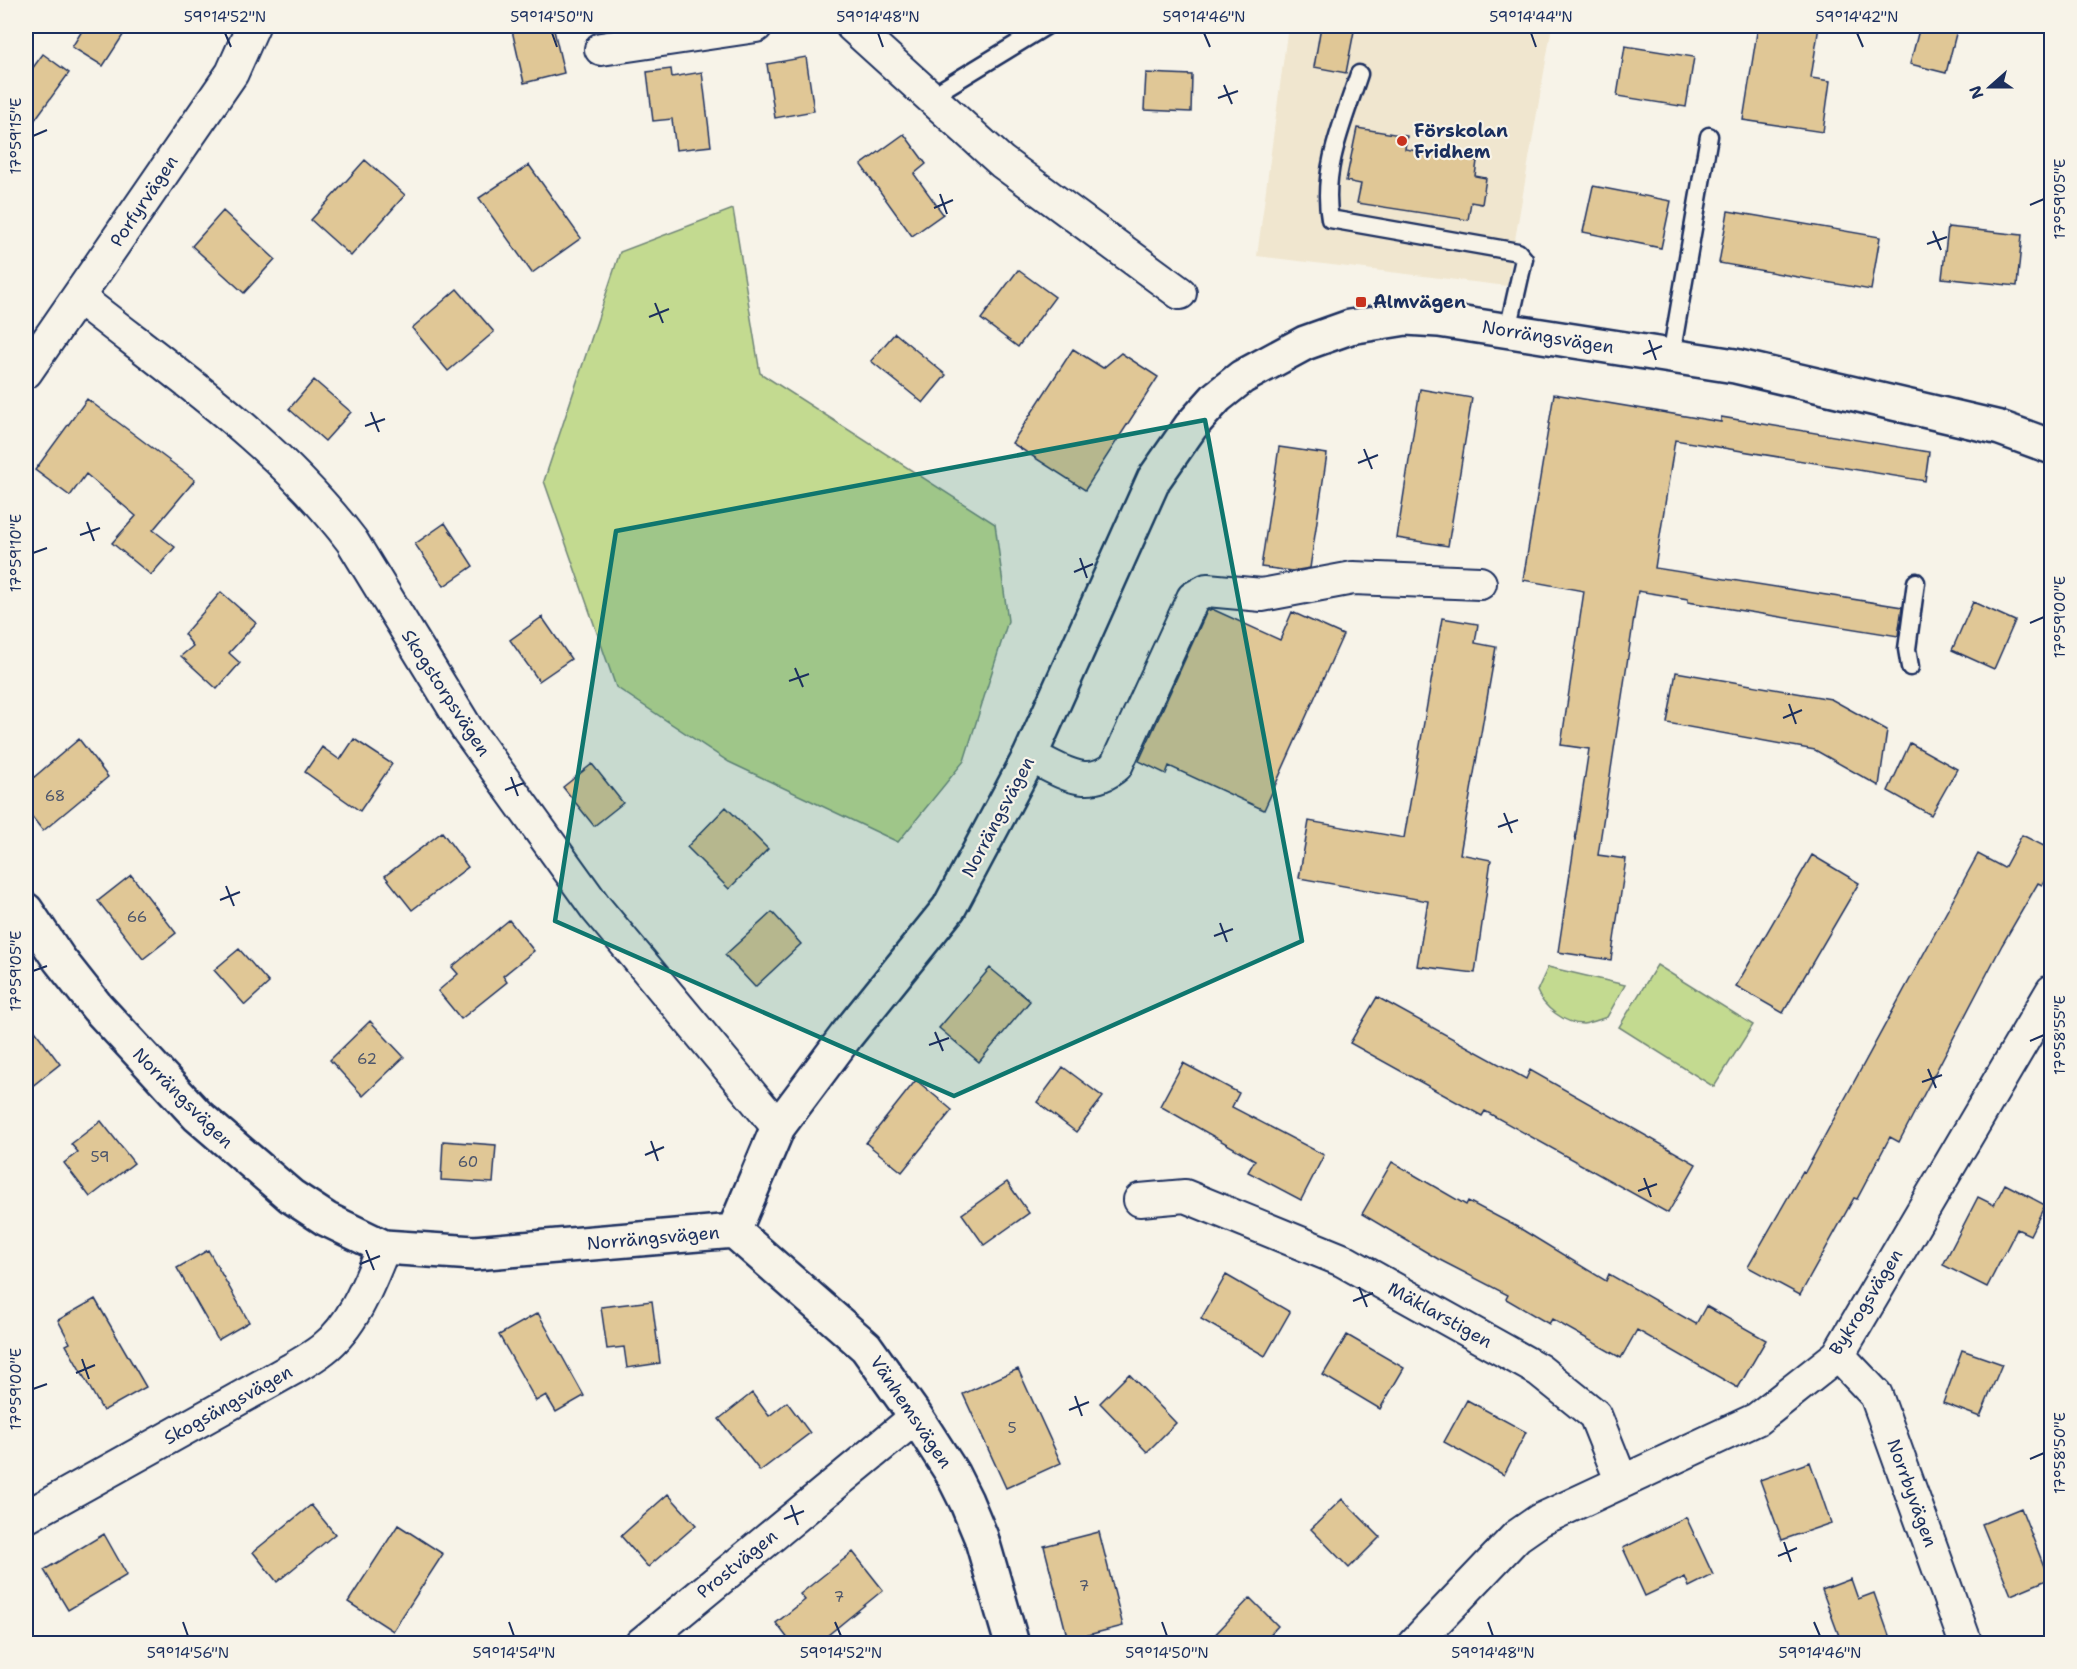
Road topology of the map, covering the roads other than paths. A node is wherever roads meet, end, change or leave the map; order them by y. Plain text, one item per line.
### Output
1 (253, 26) edge
2 (756, 26) edge
3 (852, 26) edge
4 (1046, 26) edge
5 (601, 49) dead end
6 (1359, 74) dead end
7 (930, 98) junction
8 (1709, 136) dead end
9 (1180, 293) dead end
10 (78, 297) junction
11 (1508, 330) junction
12 (1671, 357) junction
13 (26, 372) edge
14 (2052, 447) edge
15 (1916, 582) dead end
16 (1480, 583) dead end
17 (1910, 667) dead end
18 (1030, 756) junction
19 (26, 910) edge
20 (2052, 991) edge
21 (778, 1127) junction
22 (1140, 1200) dead end
23 (734, 1232) junction
24 (384, 1246) junction
25 (1838, 1355) junction
26 (916, 1417) junction
27 (1621, 1480) junction
28 (26, 1517) edge
29 (641, 1644) edge
30 (1012, 1644) edge
31 (1414, 1644) edge
32 (1966, 1644) edge

1 - 10 street, Porfyrvägen
2 - 5 street
3 - 7 street
4 - 7 lane
6 - 11 lane
7 - 9 street
8 - 12 lane
10 - 13 street, Porfyrvägen
10 - 21 street, Skogstorpsvägen
11 - 12 street, Norrängsvägen
11 - 18 street, Norrängsvägen
12 - 14 street, Norrängsvägen
15 - 17 lane
16 - 18 street
18 - 21 street, Norrängsvägen
19 - 24 street, Norrängsvägen
20 - 25 street, Bykrogsvägen
21 - 23 street, Norrängsvägen
22 - 27 street, Mäklarstigen
23 - 24 street, Norrängsvägen
23 - 26 street, Vänhemsvägen
24 - 28 street, Skogsängsvägen
25 - 27 street, Bykrogsvägen
25 - 32 street, Norrbyvägen
26 - 29 street, Prostvägen
26 - 30 street, Vänhemsvägen
27 - 31 street, Bykrogsvägen

